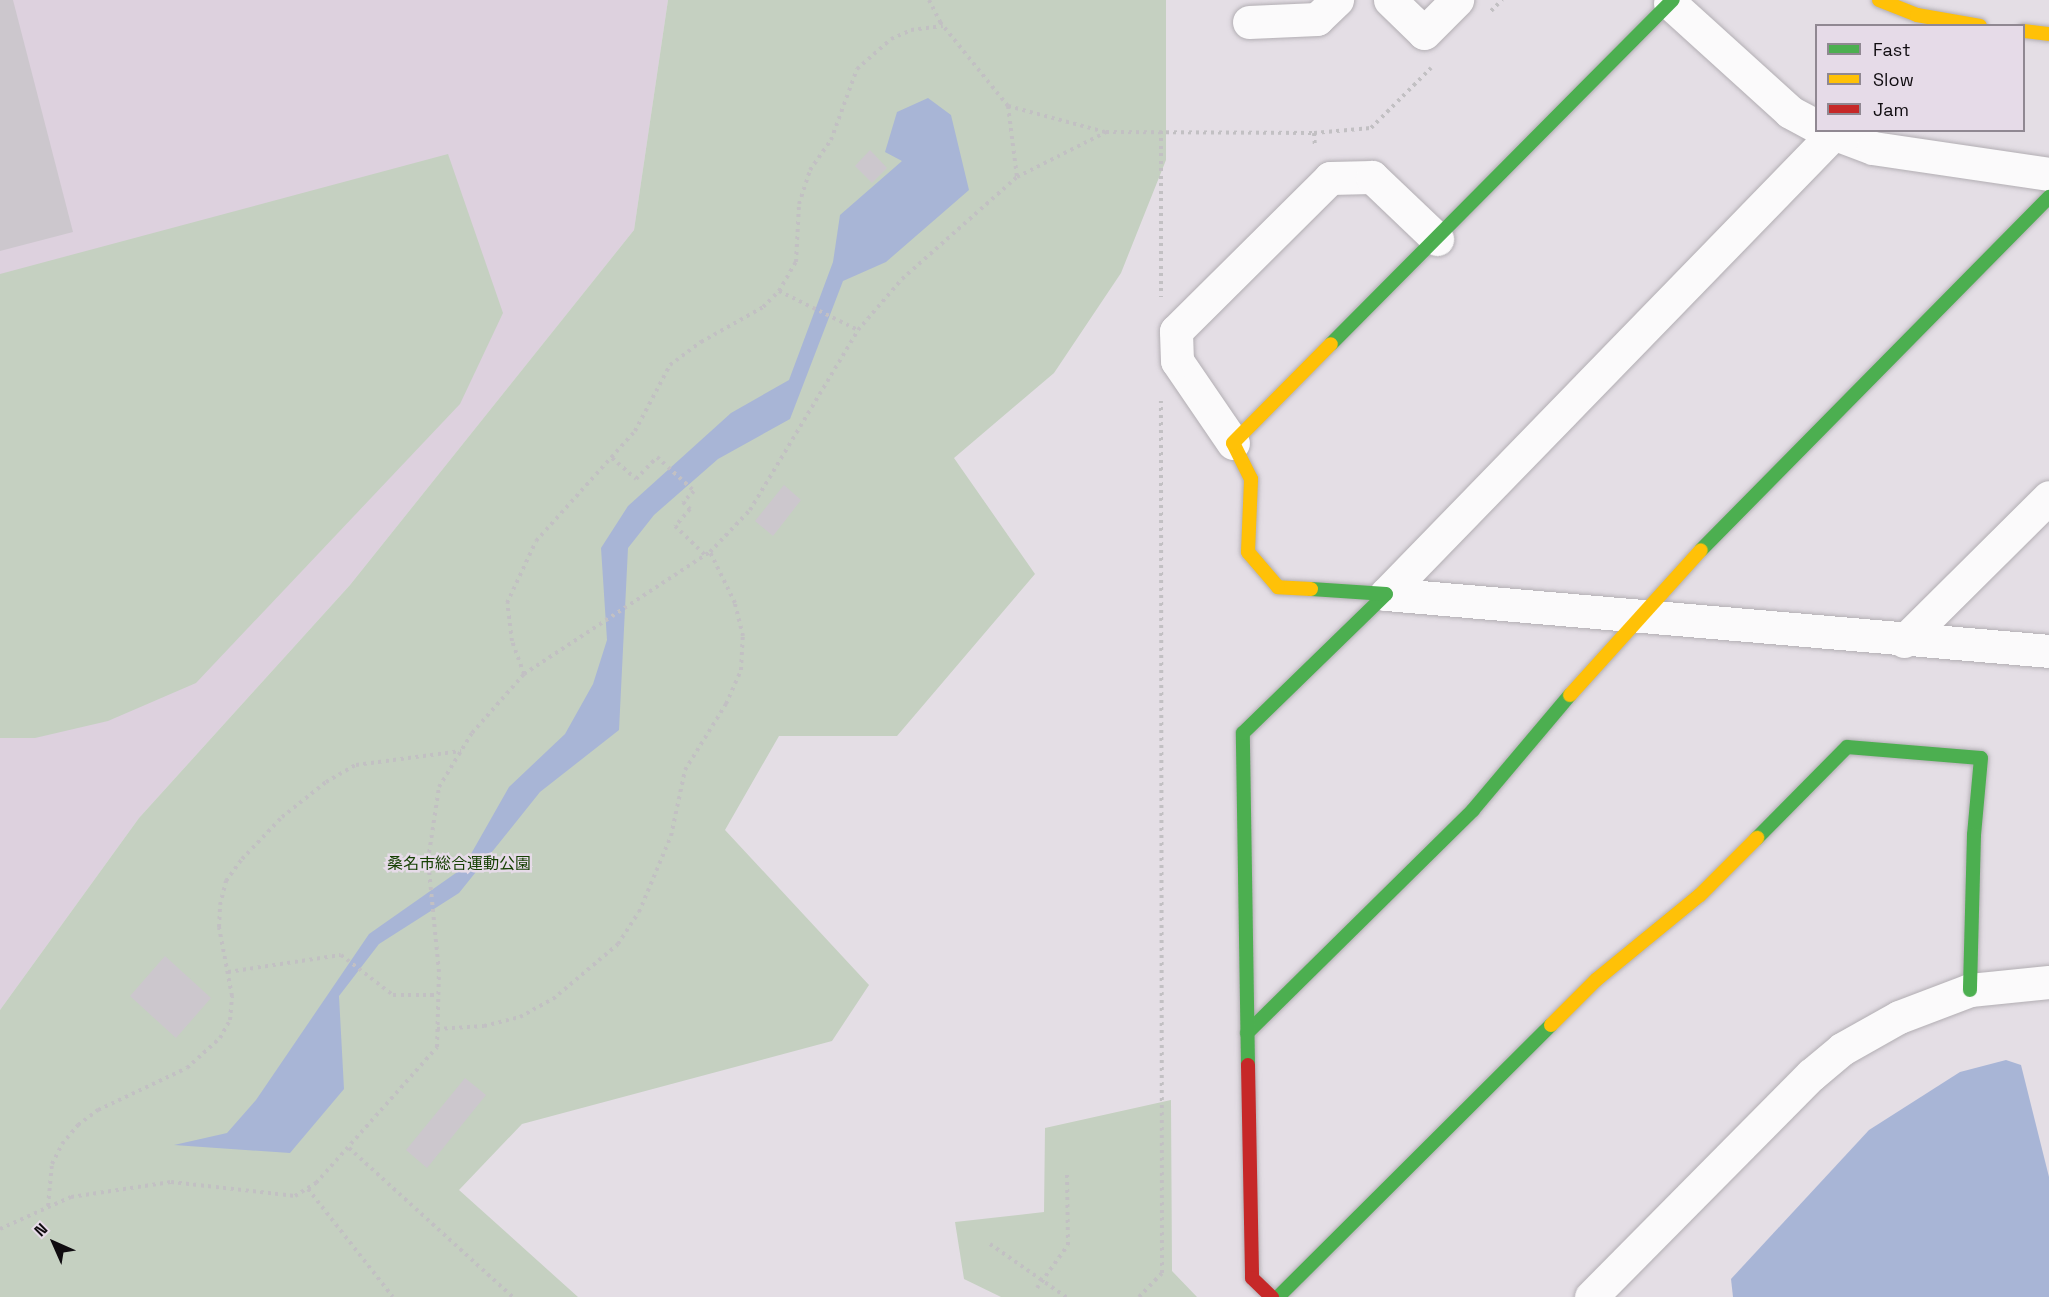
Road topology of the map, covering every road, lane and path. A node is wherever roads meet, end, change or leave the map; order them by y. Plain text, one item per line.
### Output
1 (929, 0) edge
2 (1337, 0) edge
3 (1390, 0) edge
4 (1457, 0) edge
5 (1502, 0) edge
6 (1880, 0) edge
7 (1672, 2) edge
8 (1486, 15) dead end
9 (1249, 22) dead end
10 (1969, 24) edge
11 (943, 26) junction
12 (2025, 31) edge
13 (2049, 34) edge
14 (1439, 60) dead end
15 (1008, 106) junction
16 (1815, 125) edge
17 (1161, 131) junction
18 (1106, 132) junction
19 (1822, 132) edge
20 (1829, 132) edge
21 (2049, 174) edge
22 (1017, 177) junction
23 (2049, 197) edge
24 (1437, 239) junction
25 (779, 291) junction
26 (1161, 309) dead end
27 (858, 330) junction
28 (1161, 393) dead end
29 (1233, 443) junction
30 (612, 458) junction
31 (2049, 497) edge
32 (707, 553) junction
33 (1386, 594) junction
34 (1639, 615) junction
35 (1904, 641) junction
36 (2049, 651) edge
37 (524, 674) junction
38 (461, 751) junction
39 (228, 972) junction
40 (2049, 982) edge
41 (1971, 990) junction
42 (437, 995) junction
43 (437, 1029) junction
44 (1247, 1033) junction
45 (349, 1148) junction
46 (1067, 1175) dead end
47 (308, 1189) junction
48 (48, 1206) junction
49 (0, 1229) edge
50 (990, 1244) dead end
51 (1043, 1281) junction
52 (1037, 1288) dead end
53 (393, 1297) edge
54 (513, 1297) edge
55 (1066, 1297) edge
56 (1139, 1297) edge
57 (1272, 1297) edge
58 (1278, 1297) edge
59 (1591, 1297) edge

1 - 11 path
2 - 9 street
3 - 4 street
5 - 8 path
6 - 10 street
7 - 16 street
7 - 24 street
11 - 15 path
11 - 25 path
12 - 13 street
14 - 17 path
15 - 18 path
15 - 22 path
17 - 18 path
17 - 26 path
18 - 22 path
19 - 33 street
20 - 21 street
22 - 27 path
23 - 34 street
24 - 29 street
24 - 29 street
25 - 27 path
25 - 30 path
27 - 32 path
28 - 56 path
29 - 33 street
30 - 32 path
30 - 37 path
31 - 35 street
32 - 37 path
32 - 43 path
33 - 34 street
33 - 44 street
34 - 35 street
34 - 44 street
35 - 36 street
37 - 38 path
38 - 39 path
38 - 42 path
39 - 42 path
39 - 48 path
40 - 41 street
41 - 58 street
41 - 59 street
42 - 43 path
43 - 45 path
44 - 57 street
45 - 47 path
45 - 54 path
46 - 51 path
47 - 48 path
47 - 53 path
48 - 49 path
50 - 51 path
51 - 52 path
51 - 55 path

